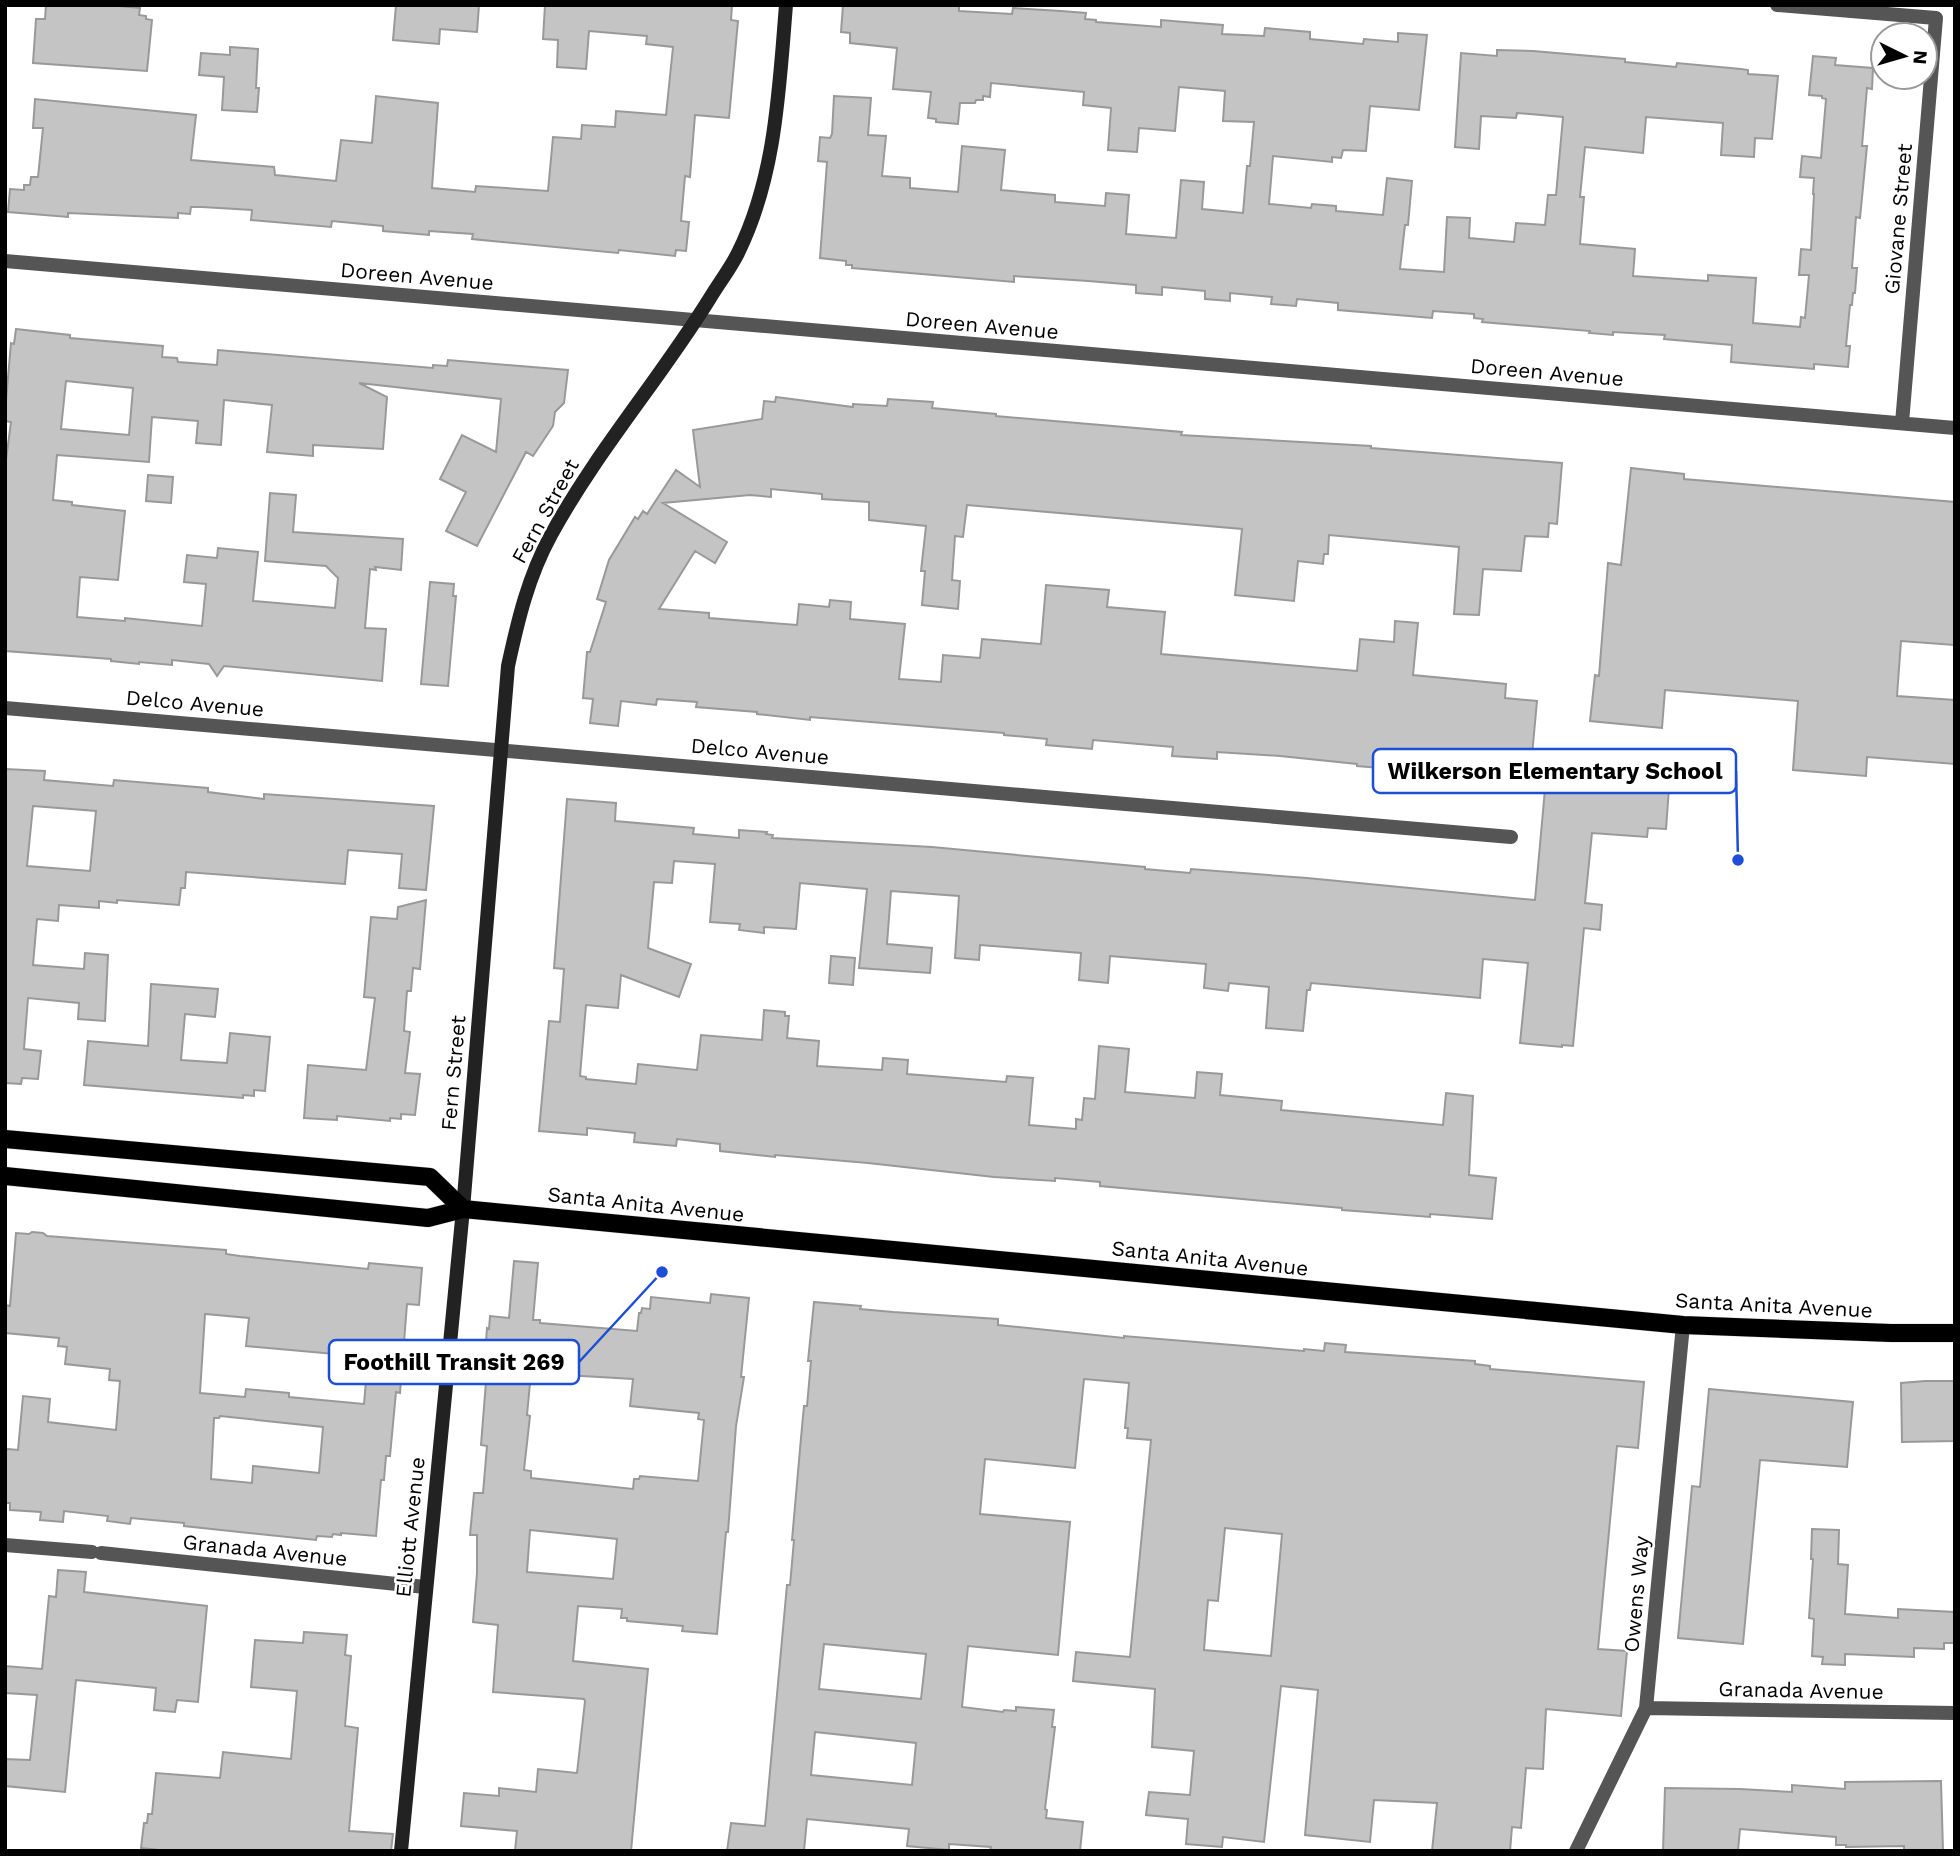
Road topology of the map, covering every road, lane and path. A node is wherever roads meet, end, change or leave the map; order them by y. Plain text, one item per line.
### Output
1 (786, 5) edge
2 (1777, 5) edge
3 (5, 261) edge
4 (695, 322) junction
5 (1902, 423) junction
6 (1955, 428) edge
7 (5, 708) edge
8 (502, 750) junction
9 (1511, 837) dead end
10 (5, 1139) edge
11 (5, 1176) edge
12 (463, 1209) junction
13 (1683, 1325) junction
14 (1955, 1333) edge
15 (5, 1545) edge
16 (425, 1587) junction
17 (1646, 1708) junction
18 (1955, 1713) edge
19 (401, 1851) edge
20 (1576, 1851) edge

1 - 4 street, Fern Street
2 - 5 street, Giovane Street
3 - 4 street, Doreen Avenue
4 - 5 street, Doreen Avenue
4 - 8 street, Fern Street
5 - 6 street, Doreen Avenue
7 - 8 street, Delco Avenue
8 - 9 street, Delco Avenue
8 - 12 street, Fern Street
10 - 12 main road
11 - 12 main road, Santa Anita Avenue
12 - 13 main road, Santa Anita Avenue
12 - 16 street, Elliott Avenue
13 - 14 main road, Santa Anita Avenue
13 - 17 street, Owens Way
15 - 16 street, Granada Avenue
16 - 19 street, Elliott Avenue
17 - 18 street, Granada Avenue
17 - 20 street, Owens Way

